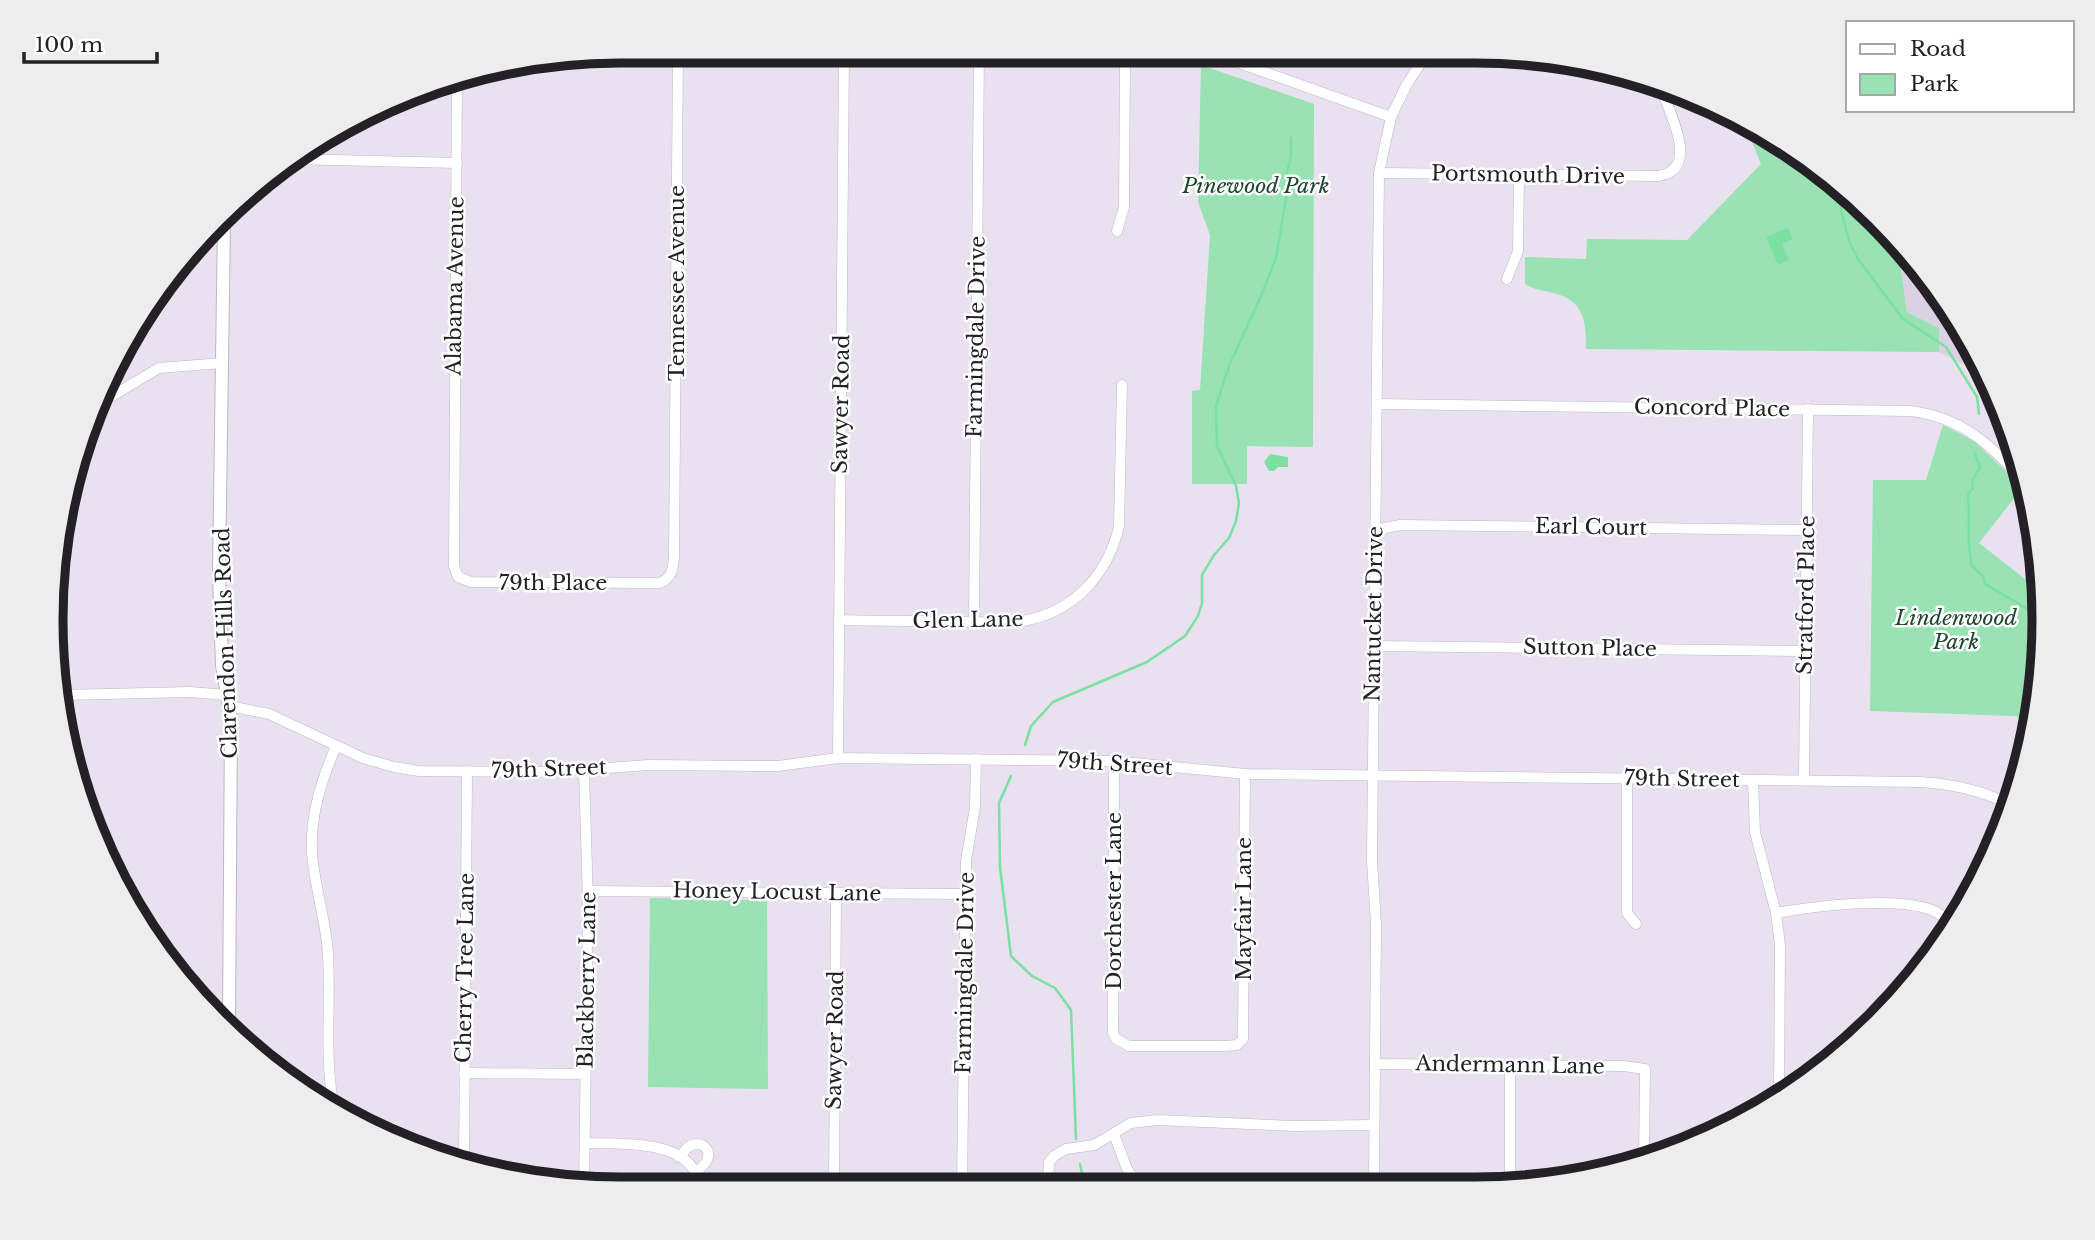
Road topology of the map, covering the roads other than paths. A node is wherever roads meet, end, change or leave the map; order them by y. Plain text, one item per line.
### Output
1 (678, 63) edge
2 (844, 63) edge
3 (979, 63) edge
4 (1126, 63) edge
5 (1239, 63) edge
6 (1420, 63) edge
7 (457, 88) edge
8 (1663, 96) edge
9 (1391, 117) junction
10 (308, 159) edge
11 (457, 163) junction
12 (1379, 173) junction
13 (1519, 175) junction
14 (224, 228) edge
15 (1117, 231) dead end
16 (1507, 279) dead end
17 (222, 363) junction
18 (1122, 385) dead end
19 (109, 397) edge
20 (1377, 404) junction
21 (1808, 409) junction
22 (2010, 466) edge
23 (453, 494) joint
24 (675, 516) joint
25 (1375, 530) junction
26 (1807, 530) junction
27 (839, 620) junction
28 (974, 622) junction
29 (1374, 646) junction
30 (1805, 651) junction
31 (68, 695) edge
32 (228, 700) junction
33 (336, 746) junction
34 (838, 758) junction
35 (976, 759) junction
36 (1114, 761) junction
37 (467, 771) junction
38 (584, 772) junction
39 (1245, 774) junction
40 (1373, 776) junction
41 (1627, 778) junction
42 (1753, 780) junction
43 (1804, 780) junction
44 (2001, 801) edge
45 (588, 891) junction
46 (836, 893) junction
47 (965, 894) junction
48 (1776, 913) junction
49 (1945, 918) edge
50 (1636, 924) dead end
51 (229, 1017) edge
52 (1241, 1043) joint
53 (1375, 1064) junction
54 (1510, 1065) junction
55 (464, 1073) junction
56 (586, 1074) junction
57 (1779, 1086) edge
58 (332, 1096) edge
59 (1374, 1125) junction
60 (1114, 1134) junction
61 (585, 1143) junction
62 (1644, 1150) edge
63 (464, 1154) edge
64 (679, 1157) junction
65 (696, 1173) junction
66 (584, 1176) edge
67 (1510, 1176) edge
68 (697, 1177) edge
69 (834, 1177) edge
70 (962, 1177) edge
71 (1048, 1177) edge
72 (1132, 1177) edge
73 (1374, 1177) edge

1 - 24 street, Tennessee Avenue
2 - 27 street, Sawyer Road
3 - 28 street, Farmingdale Drive
4 - 15 street
5 - 9 street
6 - 9 street, Nantucket Drive
7 - 11 street, Alabama Avenue
8 - 13 street, Portsmouth Drive
9 - 12 street, Nantucket Drive
10 - 11 street
11 - 23 street, Alabama Avenue
12 - 13 street, Portsmouth Drive
12 - 20 street, Nantucket Drive
13 - 16 street
14 - 17 street, Clarendon Hills Road
17 - 19 street
17 - 32 street, Clarendon Hills Road
18 - 28 street, Glen Lane
20 - 21 street, Concord Place
20 - 25 street, Nantucket Drive
21 - 22 street, Concord Place
21 - 26 street, Stratford Place
23 - 24 street, 79th Place
25 - 26 street, Earl Court
25 - 29 street, Nantucket Drive
26 - 30 street, Stratford Place
27 - 28 street, Glen Lane
27 - 34 street, Sawyer Road
29 - 30 street, Sutton Place
29 - 40 street, Nantucket Drive
30 - 43 street, Stratford Place
31 - 32 street, 79th Street
32 - 33 street, 79th Street
32 - 51 street, Clarendon Hills Road
33 - 37 street, 79th Street
33 - 58 street
34 - 35 street, 79th Street
34 - 38 street, 79th Street
35 - 36 street, 79th Street
35 - 47 street, Farmingdale Drive
36 - 39 street, 79th Street
36 - 52 street, Dorchester Lane
37 - 38 street, 79th Street
37 - 55 street, Cherry Tree Lane
38 - 45 street, Blackberry Lane
39 - 40 street, 79th Street
39 - 52 street, Mayfair Lane
40 - 41 street, 79th Street
40 - 53 street, Nantucket Drive
41 - 42 street, 79th Street
41 - 50 street
42 - 43 street, 79th Street
42 - 48 street
43 - 44 street, 79th Street
45 - 46 street, Honey Locust Lane
45 - 56 street, Blackberry Lane
46 - 47 street, Honey Locust Lane
46 - 69 street, Sawyer Road
47 - 70 street, Farmingdale Drive
48 - 49 street
48 - 57 street
53 - 54 street, Andermann Lane
53 - 59 street, Nantucket Drive
54 - 62 street, Andermann Lane
54 - 67 street
55 - 56 street
55 - 63 street, Cherry Tree Lane
56 - 61 street, Blackberry Lane
59 - 60 street
59 - 73 street, Nantucket Drive
60 - 71 street
60 - 72 street
61 - 64 street
61 - 66 street, Blackberry Lane
64 - 65 street
64 - 65 street
65 - 68 street

